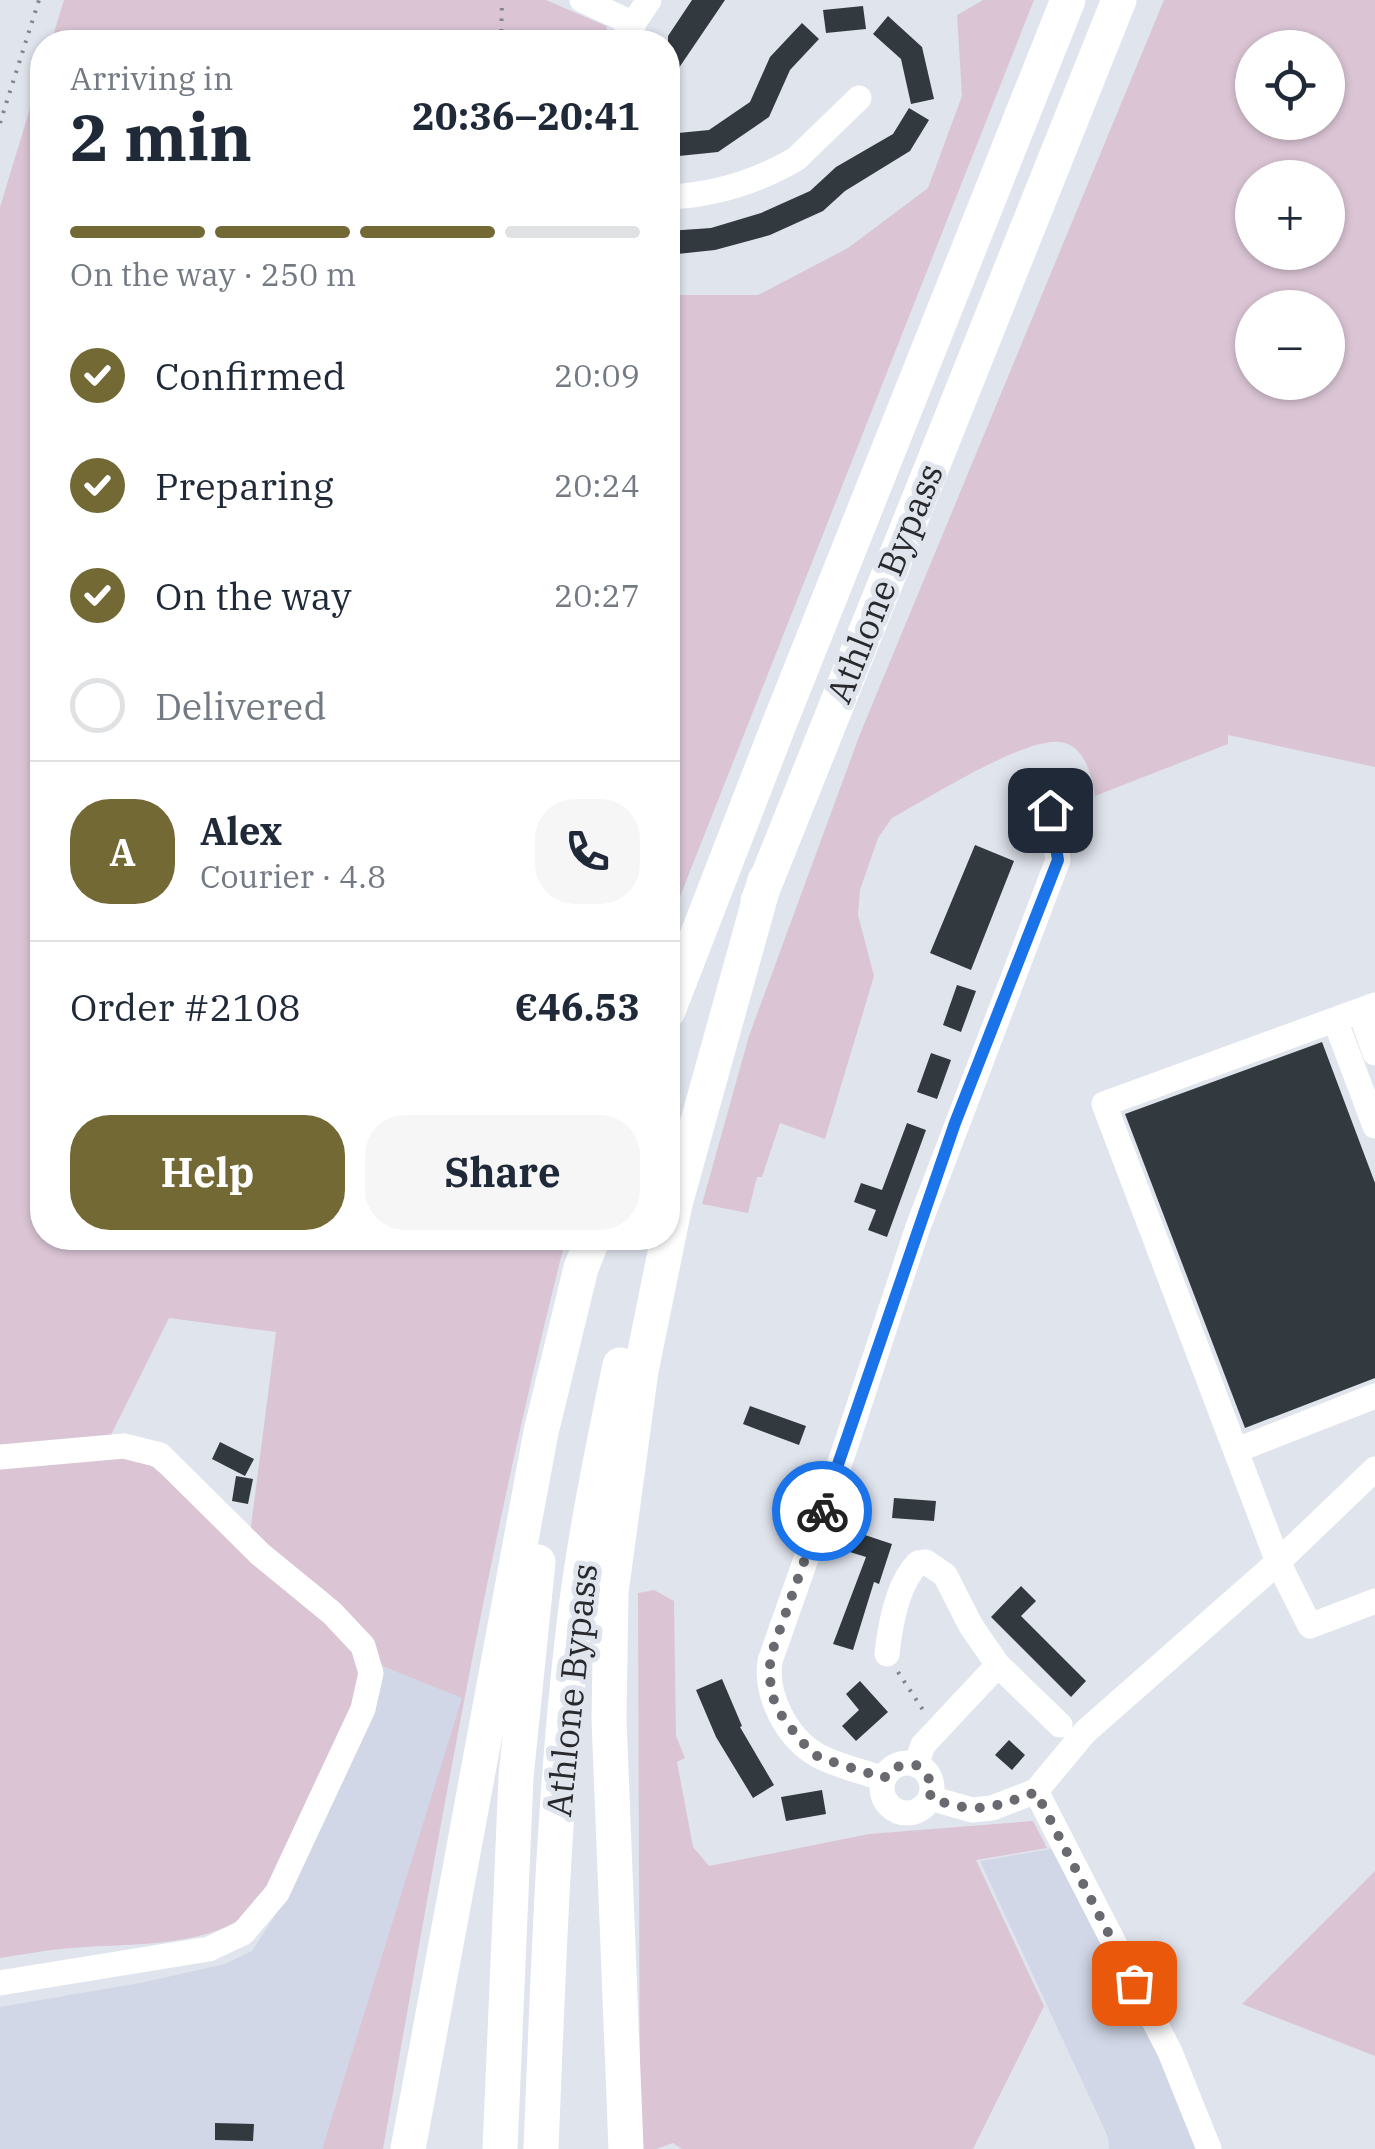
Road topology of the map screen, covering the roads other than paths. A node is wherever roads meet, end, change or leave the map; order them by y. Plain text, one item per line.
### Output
1 (582, 0) edge
2 (650, 0) edge
3 (1068, 0) edge
4 (1119, 0) edge
5 (624, 30) edge
6 (630, 30) edge
7 (860, 98) dead end
8 (680, 196) edge
9 (1050, 810) dead end
10 (765, 880) junction
11 (680, 980) edge
12 (1356, 1012) edge
13 (1375, 1052) edge
14 (1375, 1124) edge
15 (680, 1127) edge
16 (680, 1189) edge
17 (588, 1250) edge
18 (599, 1250) edge
19 (647, 1250) edge
20 (665, 1250) edge
21 (1375, 1396) edge
22 (1237, 1450) junction
23 (0, 1457) edge
24 (1375, 1469) edge
25 (1278, 1562) junction
26 (1375, 1601) edge
27 (887, 1654) road end
28 (998, 1665) junction
29 (1060, 1726) dead end
30 (916, 1765) junction
31 (884, 1778) junction
32 (1036, 1792) junction
33 (930, 1798) junction
34 (0, 1982) edge
35 (408, 2149) edge
36 (500, 2149) edge
37 (541, 2149) edge
38 (626, 2149) edge
39 (1209, 2149) edge

1 - 5 street
2 - 6 street
3 - 11 highway, Athlone Bypass
4 - 10 highway, Athlone Bypass
7 - 8 street
9 - 31 street
10 - 15 highway, Athlone Bypass
10 - 16 highway
12 - 13 street
12 - 14 street
12 - 22 street
17 - 35 highway
18 - 36 highway, Athlone Bypass
19 - 37 highway, Athlone Bypass
20 - 38 highway
21 - 22 street
22 - 25 street
23 - 34 street
24 - 25 street
25 - 26 street
25 - 32 street
27 - 28 street
28 - 29 street
28 - 30 street
30 - 31 street
30 - 33 street
31 - 33 street
32 - 33 street
32 - 39 street

